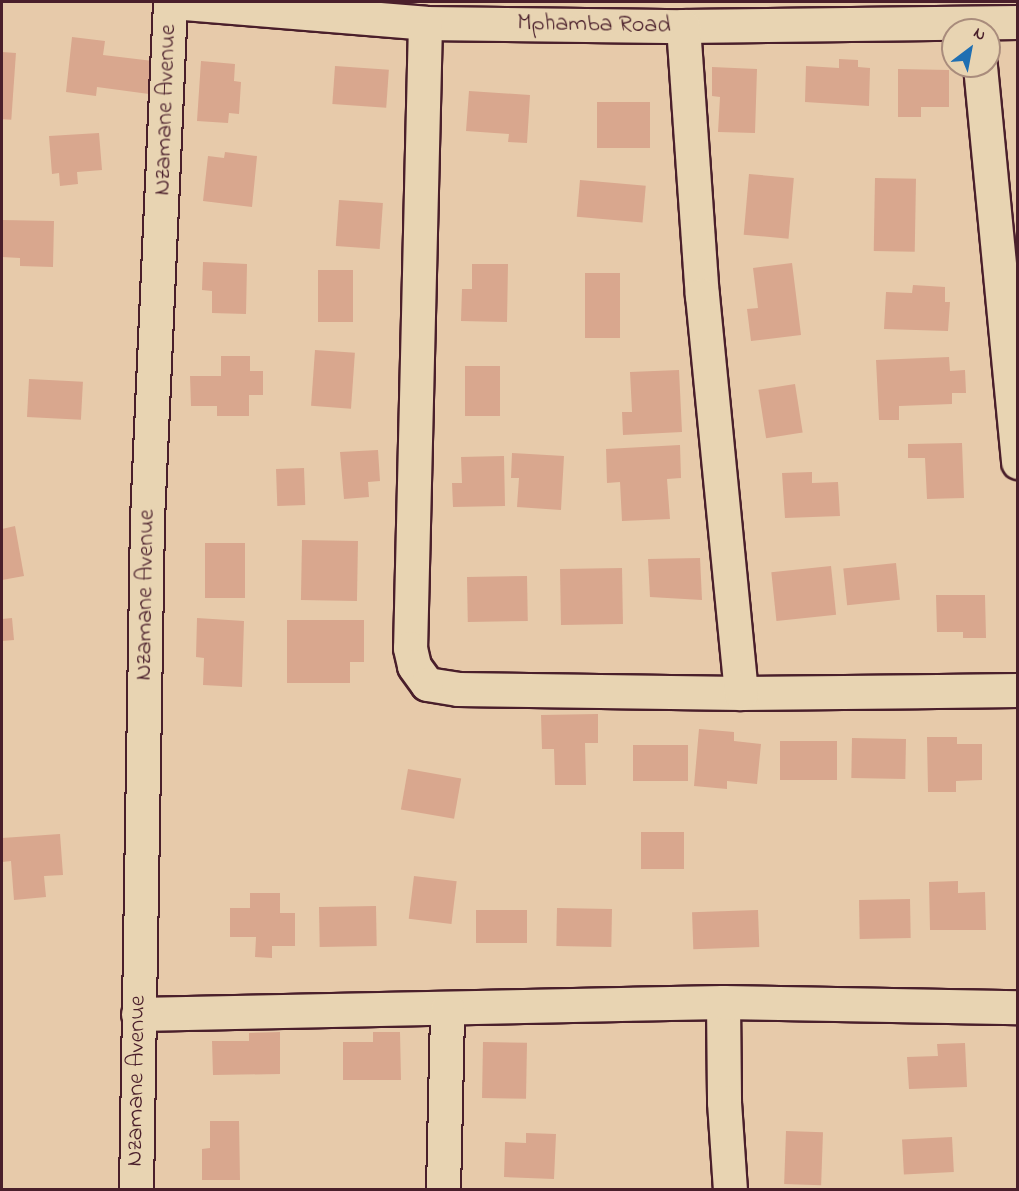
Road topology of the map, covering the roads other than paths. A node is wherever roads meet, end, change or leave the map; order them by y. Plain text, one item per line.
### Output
1 (171, 2) edge
2 (1017, 22) edge
3 (425, 23) junction
4 (1001, 24) edge
5 (683, 26) junction
6 (941, 26) edge
7 (981, 78) edge
8 (1017, 462) edge
9 (1017, 690) edge
10 (741, 693) junction
11 (723, 1002) junction
12 (1017, 1008) edge
13 (447, 1009) junction
14 (138, 1014) junction
15 (136, 1190) edge
16 (443, 1190) edge
17 (730, 1190) edge

1 - 3 street, Mphamba Road
1 - 14 street, Nzamane Avenue
2 - 4 street, Mphamba Road
3 - 5 street, Mphamba Road
3 - 10 street
5 - 6 street, Mphamba Road
5 - 10 street
7 - 8 street
9 - 10 street
11 - 12 street
11 - 13 street
11 - 17 street
13 - 14 street
13 - 16 street
14 - 15 street, Nzamane Avenue

